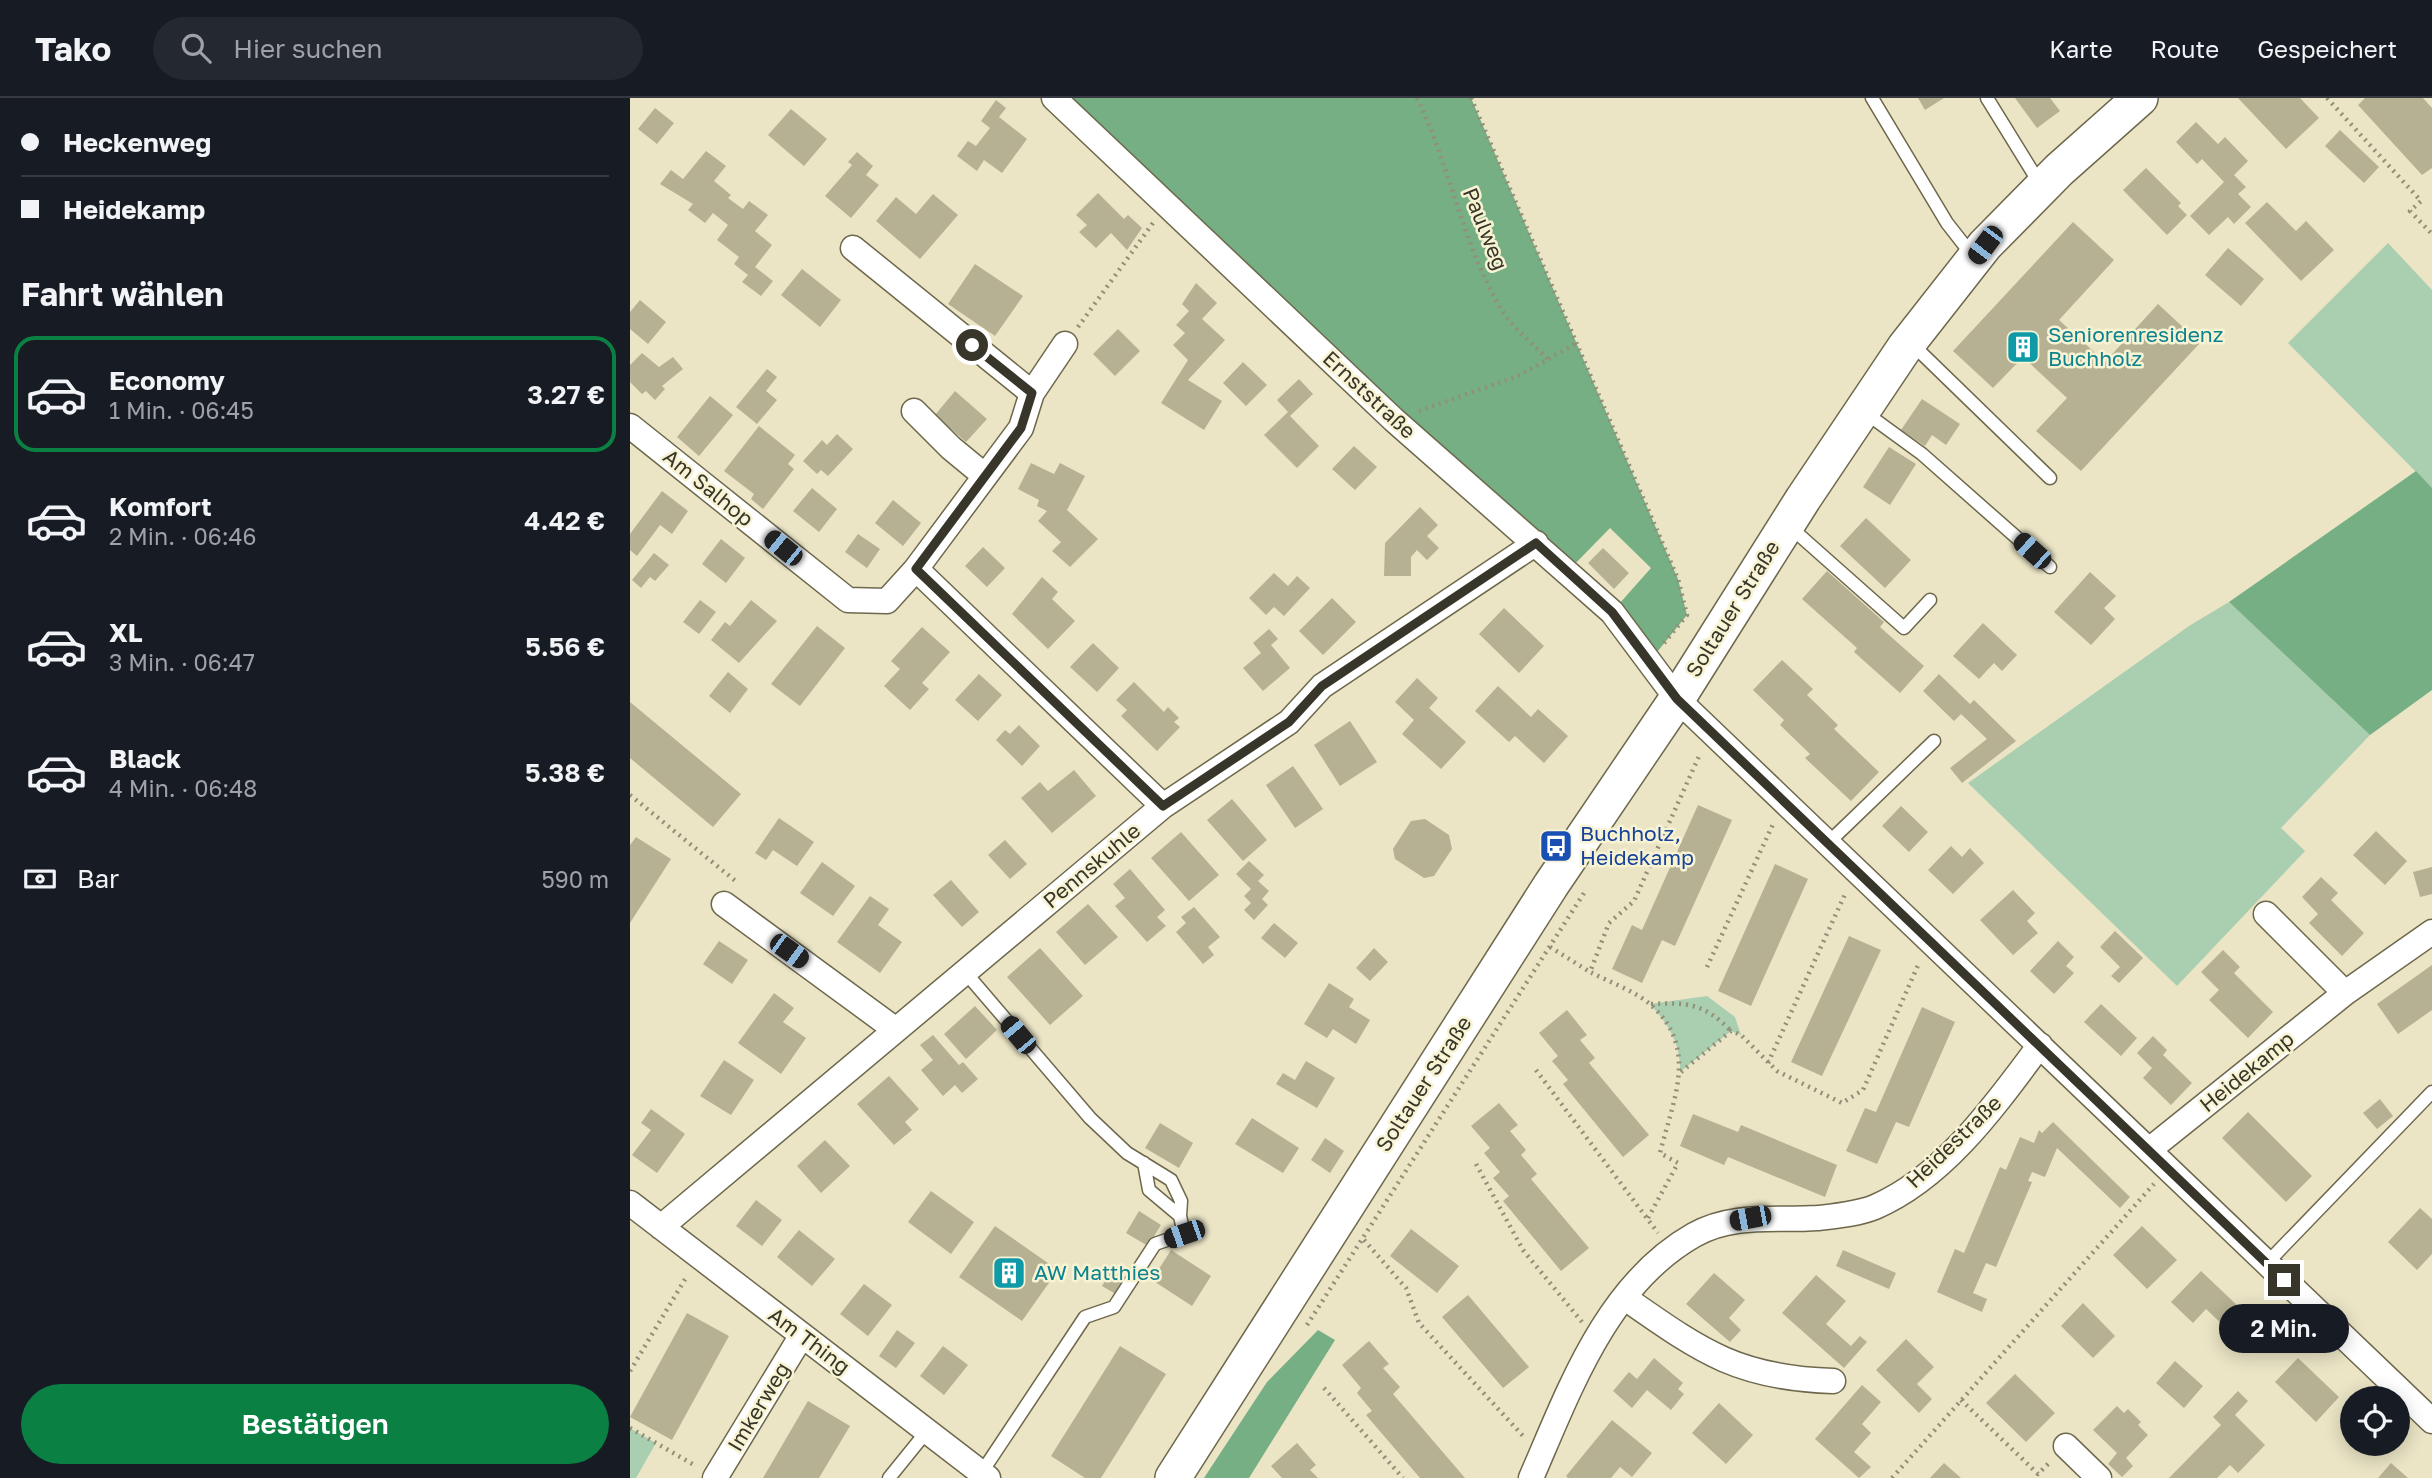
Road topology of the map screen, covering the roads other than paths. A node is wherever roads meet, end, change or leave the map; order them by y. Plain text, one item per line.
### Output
1 (1054, 98) edge
2 (1872, 98) edge
3 (1987, 98) edge
4 (2140, 98) edge
5 (2042, 187) junction
6 (853, 248) dead end
7 (1974, 258) junction
8 (1910, 341) junction
9 (1065, 344) road end
10 (1032, 393) junction
11 (914, 411) dead end
12 (1863, 411) junction
13 (630, 426) edge
14 (985, 476) junction
15 (2050, 478) dead end
16 (1787, 524) junction
17 (1536, 543) junction
18 (2050, 567) dead end
19 (916, 569) junction
20 (1930, 600) dead end
21 (1677, 699) junction
22 (1934, 741) dead end
23 (1163, 806) junction
24 (1828, 843) junction
25 (724, 904) road end
26 (2266, 914) dead end
27 (2432, 932) edge
28 (965, 972) junction
29 (2345, 993) junction
30 (896, 1030) junction
31 (2040, 1045) junction
32 (2432, 1093) edge
33 (2149, 1150) junction
34 (1144, 1163) junction
35 (630, 1203) edge
36 (1180, 1216) junction
37 (661, 1227) junction
38 (2267, 1263) junction
39 (1625, 1298) junction
40 (802, 1335) junction
41 (1833, 1381) dead end
42 (2432, 1422) edge
43 (927, 1431) junction
44 (2066, 1446) road end
45 (1536, 1467) edge
46 (982, 1476) edge
47 (716, 1478) edge
48 (888, 1478) edge
49 (1173, 1478) edge
50 (2099, 1478) edge

1 - 17 street, Ernststraße
2 - 7 lane
3 - 5 lane
4 - 5 main road, Soltauer Straße
5 - 7 main road, Soltauer Straße
6 - 10 street
7 - 8 main road, Soltauer Straße
8 - 12 main road, Soltauer Straße
8 - 15 lane
9 - 10 street, Am Salhop
10 - 14 street, Am Salhop
11 - 14 street
12 - 16 main road, Soltauer Straße
12 - 18 lane
13 - 19 street, Am Salhop
14 - 19 street, Am Salhop
16 - 20 lane
16 - 21 main road, Soltauer Straße
17 - 21 street, Ernststraße
17 - 23 street, Pennskuhle
19 - 23 street
21 - 24 street
21 - 49 main road, Soltauer Straße
22 - 24 lane
23 - 28 street, Pennskuhle
24 - 31 street
25 - 30 street
26 - 29 street
27 - 29 street, Heidekamp
28 - 30 street, Pennskuhle
28 - 34 lane
29 - 33 street, Heidekamp
30 - 37 street, Pennskuhle
31 - 33 street
31 - 39 street, Heidestraße
32 - 38 lane
33 - 38 street
34 - 36 lane
34 - 36 lane
35 - 37 street, Am Thing
36 - 46 lane
37 - 40 street, Am Thing
38 - 42 street
39 - 41 street
39 - 45 street, Heidestraße
40 - 43 street, Am Thing
40 - 47 street, Imkerweg
43 - 46 street, Am Thing
43 - 48 lane
44 - 50 street

